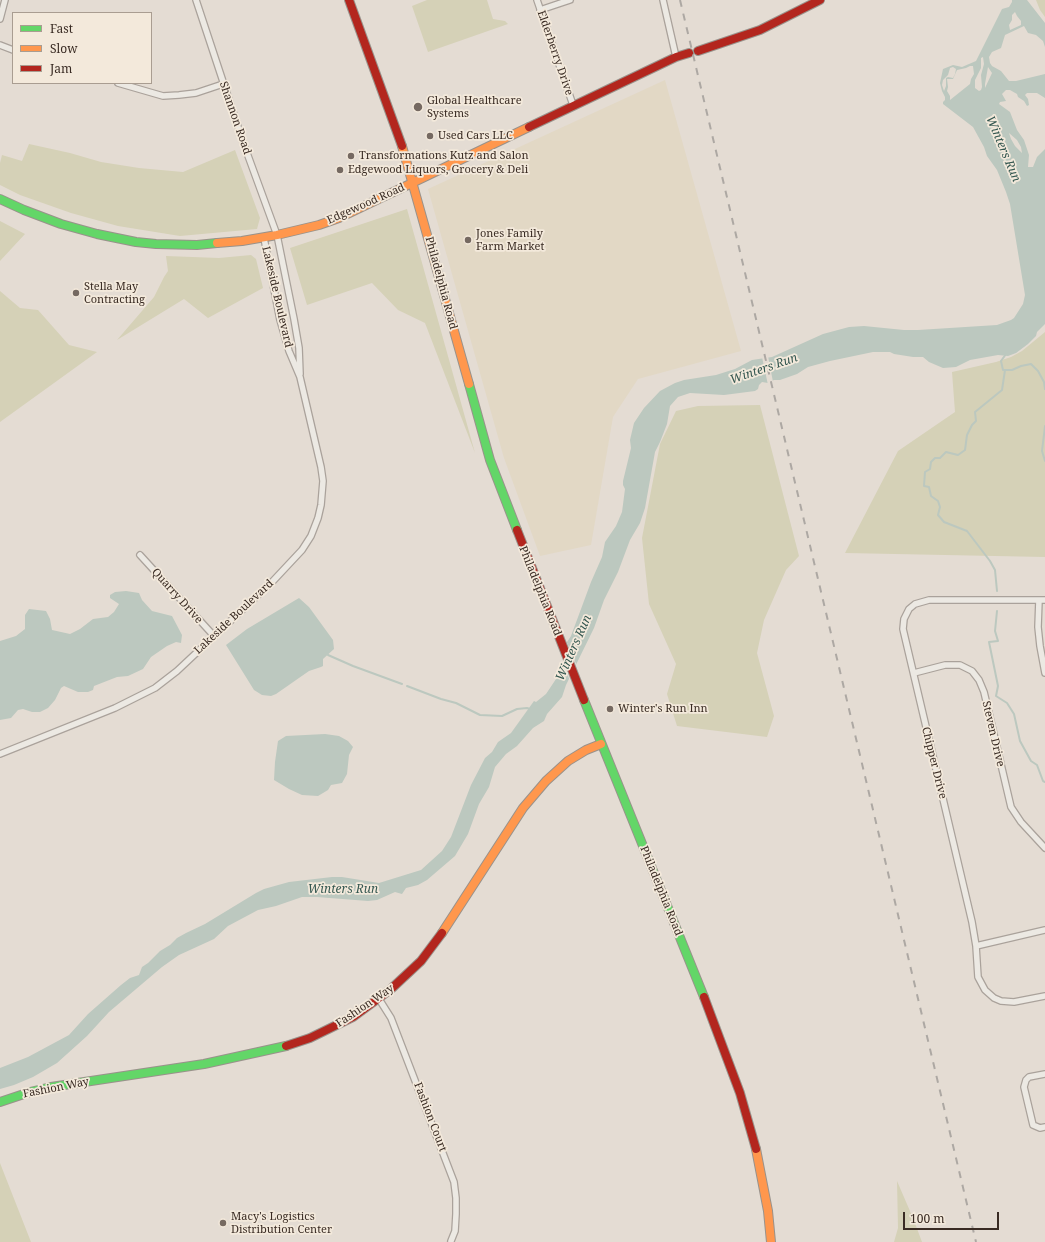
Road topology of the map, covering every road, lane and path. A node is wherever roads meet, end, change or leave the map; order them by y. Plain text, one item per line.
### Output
1 (5, 0) edge
2 (196, 0) edge
3 (349, 0) edge
4 (537, 0) edge
5 (570, 0) edge
6 (663, 0) edge
7 (820, 0) edge
8 (540, 10) junction
9 (0, 18) edge
10 (0, 45) edge
11 (12, 50) edge
12 (698, 51) dead end
13 (689, 53) dead end
14 (676, 58) junction
15 (121, 84) edge
16 (223, 84) junction
17 (573, 105) junction
18 (413, 183) junction
19 (0, 199) edge
20 (277, 235) junction
21 (264, 238) junction
22 (300, 377) junction
23 (140, 555) dead end
24 (1042, 600) edge
25 (214, 636) junction
26 (914, 673) junction
27 (1045, 673) edge
28 (601, 744) junction
29 (0, 754) edge
30 (1045, 848) edge
31 (1045, 930) edge
32 (976, 946) junction
33 (1045, 996) edge
34 (379, 999) junction
35 (1045, 1074) edge
36 (0, 1102) edge
37 (1045, 1127) edge
38 (451, 1241) edge
39 (771, 1242) edge

1 - 9 street
2 - 16 street, Shannon Road
3 - 18 street, Philadelphia Road
4 - 8 street, Elderberry Drive
5 - 8 street
6 - 14 street
7 - 12 street
8 - 17 street, Elderberry Drive
10 - 11 street
13 - 14 street, Edgewood Road
14 - 17 street, Edgewood Road
15 - 16 street
16 - 20 street, Shannon Road
17 - 18 street, Edgewood Road
18 - 20 street, Edgewood Road
18 - 28 street, Philadelphia Road
19 - 21 street, Edgewood Road
20 - 21 street, Edgewood Road
20 - 22 street, Lakeside Boulevard
21 - 22 street, Lakeside Boulevard
22 - 25 street, Lakeside Boulevard
23 - 25 street, Quarry Drive
24 - 26 street, Chipper Drive
24 - 27 street
25 - 29 street, Lakeside Boulevard
26 - 30 street, Steven Drive
26 - 32 street, Chipper Drive
28 - 34 street, Fashion Way
28 - 39 street, Philadelphia Road
31 - 32 street
32 - 33 street, Chipper Drive
34 - 36 street, Fashion Way
34 - 38 street, Fashion Court
35 - 37 street

